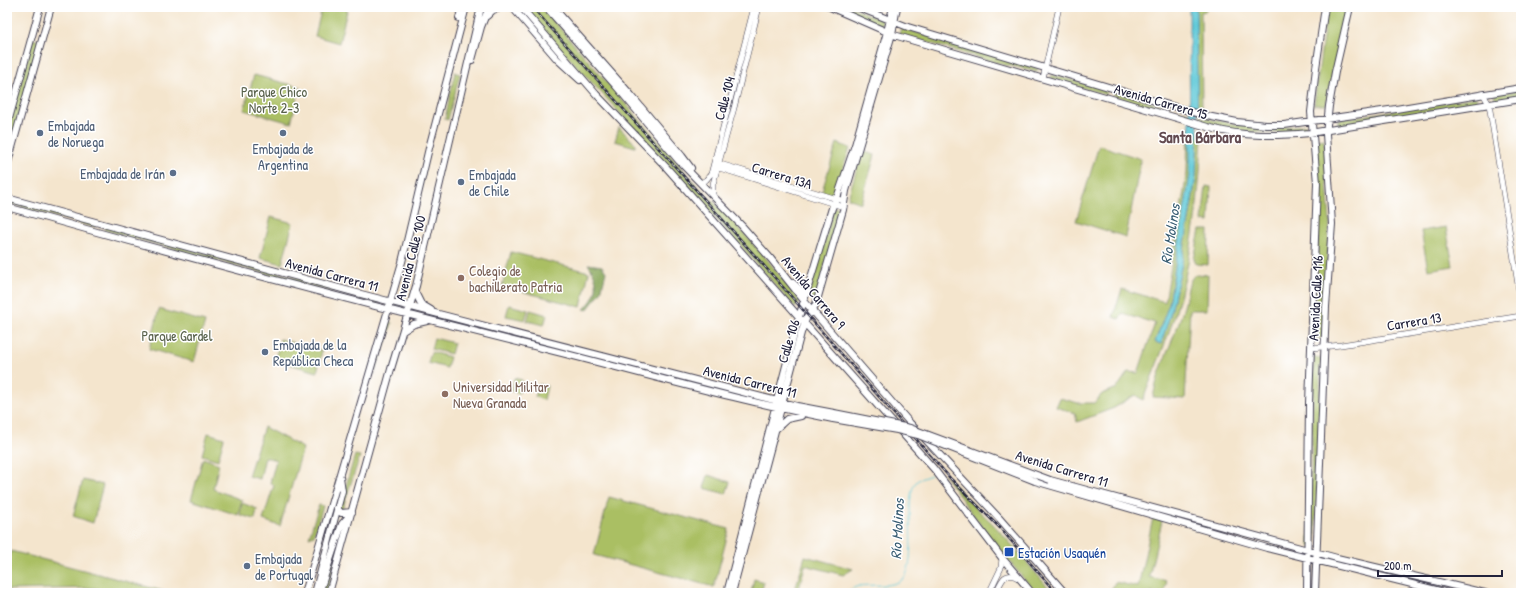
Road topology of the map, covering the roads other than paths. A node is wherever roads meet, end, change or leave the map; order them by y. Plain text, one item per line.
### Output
1 (40, 7) edge
2 (51, 7) edge
3 (462, 7) edge
4 (466, 7) edge
5 (481, 7) edge
6 (489, 7) edge
7 (504, 7) edge
8 (522, 7) edge
9 (546, 7) edge
10 (553, 7) edge
11 (754, 7) edge
12 (759, 7) edge
13 (830, 7) edge
14 (857, 7) edge
15 (893, 7) edge
16 (898, 7) edge
17 (1059, 7) edge
18 (1325, 7) edge
19 (1350, 7) edge
20 (513, 8) edge
21 (484, 20) junction
22 (892, 22) junction
23 (889, 33) junction
24 (472, 60) dead end
25 (1045, 68) junction
26 (1043, 78) junction
27 (1521, 88) edge
28 (596, 94) junction
29 (1133, 94) junction
30 (1483, 94) junction
31 (1521, 99) edge
32 (1130, 104) junction
33 (1489, 104) junction
34 (1327, 119) junction
35 (1312, 122) junction
36 (7, 126) edge
37 (1327, 130) junction
38 (1313, 132) junction
39 (429, 148) junction
40 (716, 165) junction
41 (7, 166) edge
42 (701, 183) junction
43 (713, 196) junction
44 (7, 198) edge
45 (835, 201) junction
46 (844, 204) junction
47 (7, 207) edge
48 (785, 277) junction
49 (808, 291) junction
50 (415, 292) junction
51 (390, 302) junction
52 (804, 302) junction
53 (1521, 303) edge
54 (410, 307) junction
55 (388, 310) junction
56 (812, 311) junction
57 (438, 314) junction
58 (408, 315) junction
59 (1521, 316) edge
60 (799, 317) junction
61 (432, 321) junction
62 (805, 323) junction
63 (403, 331) junction
64 (1324, 347) junction
65 (1312, 348) junction
66 (784, 390) junction
67 (766, 398) junction
68 (761, 404) junction
69 (779, 405) junction
70 (797, 406) junction
71 (801, 416) dead end
72 (833, 416) junction
73 (773, 418) junction
74 (910, 423) junction
75 (776, 429) junction
76 (340, 474) junction
77 (1082, 489) junction
78 (337, 508) junction
79 (329, 510) junction
80 (352, 512) junction
81 (333, 521) junction
82 (1307, 550) junction
83 (1316, 552) junction
84 (1002, 558) junction
85 (1307, 559) junction
86 (1316, 561) junction
87 (1019, 578) junction
88 (305, 593) edge
89 (315, 593) edge
90 (319, 593) edge
91 (329, 593) edge
92 (727, 593) edge
93 (732, 593) edge
94 (989, 593) edge
95 (996, 593) edge
96 (1032, 593) edge
97 (1065, 593) edge
98 (1306, 593) edge
99 (1315, 593) edge
100 (1448, 593) edge
101 (1485, 593) edge

1 - 36 main road
2 - 41 main road
3 - 39 main road
4 - 39 main road, Avenida Calle 100
5 - 50 main road, Avenida Calle 100
6 - 21 main road
7 - 20 main road
7 - 21 main road
8 - 28 main road, Avenida Carrera 9
9 - 42 main road, Avenida Carrera 9
10 - 42 main road
11 - 40 street, Calle 104
12 - 40 street, Calle 104
13 - 23 main road, Avenida Carrera 15
14 - 22 main road, Avenida Carrera 15
15 - 22 main road, Calle 106
16 - 22 main road, Calle 106
17 - 25 street
18 - 35 main road, Avenida Calle 116
19 - 34 main road, Avenida Calle 116
20 - 28 main road
21 - 24 main road
22 - 23 main road, Calle 106
22 - 25 main road, Avenida Carrera 15
23 - 26 main road, Avenida Carrera 15
23 - 45 main road, Calle 106
23 - 46 main road, Calle 106
25 - 26 street
25 - 29 main road, Avenida Carrera 15
26 - 32 main road, Avenida Carrera 15
27 - 30 main road, Avenida Carrera 15
28 - 60 main road, Avenida Carrera 9
29 - 32 main road
29 - 35 main road, Avenida Carrera 15
30 - 33 street
30 - 34 main road, Avenida Carrera 15
31 - 33 main road, Avenida Carrera 15
32 - 38 main road, Avenida Carrera 15
33 - 37 main road, Avenida Carrera 15
33 - 53 street
34 - 35 main road, Avenida Carrera 15
34 - 37 main road, Avenida Calle 116
35 - 38 main road, Avenida Calle 116
37 - 38 main road, Avenida Carrera 15
37 - 64 main road, Avenida Calle 116
38 - 65 main road, Avenida Calle 116
39 - 51 main road, Avenida Calle 100
40 - 42 street, Calle 104
40 - 43 street, Calle 104
40 - 45 street, Carrera 13A
42 - 43 main road, Avenida Carrera 9
43 - 48 main road, Avenida Carrera 9
44 - 51 main road, Avenida Carrera 11
45 - 46 street, Carrera 13A
45 - 49 main road, Calle 106
46 - 56 main road, Calle 106
47 - 55 main road, Avenida Carrera 11
48 - 49 main road
48 - 52 main road, Avenida Carrera 9
49 - 52 main road, Calle 106
50 - 54 main road, Avenida Calle 100
50 - 57 main road
51 - 54 main road, Avenida Carrera 11
51 - 55 main road, Avenida Calle 100
52 - 56 main road, Avenida Carrera 9
52 - 60 main road, Calle 106
54 - 57 main road, Avenida Carrera 11
54 - 58 main road, Avenida Calle 100
55 - 58 main road, Avenida Carrera 11
55 - 76 main road, Avenida Calle 100
56 - 62 main road, Calle 106
56 - 74 main road, Avenida Carrera 9
57 - 67 main road, Avenida Carrera 11
58 - 61 main road, Avenida Carrera 11
58 - 63 main road, Avenida Calle 100
59 - 64 street, Carrera 13
60 - 62 main road, Avenida Carrera 9
60 - 66 main road, Calle 106
61 - 63 main road
61 - 68 main road, Avenida Carrera 11
62 - 66 main road, Calle 106
62 - 84 main road, Avenida Carrera 9
63 - 80 main road, Avenida Calle 100
64 - 65 street, Carrera 13
64 - 83 main road, Avenida Calle 116
65 - 82 main road, Avenida Calle 116
66 - 67 main road
66 - 69 main road, Calle 106
66 - 70 main road
67 - 69 main road, Avenida Carrera 11
68 - 69 main road, Avenida Carrera 11
68 - 73 main road
69 - 70 main road, Avenida Carrera 11
69 - 72 main road, Avenida Carrera 11
69 - 73 main road, Calle 106
69 - 75 main road, Calle 106
70 - 72 main road, Avenida Carrera 11
71 - 75 main road
72 - 77 main road, Avenida Carrera 11, bridge
72 - 85 main road, Avenida Carrera 11, bridge
73 - 92 main road, Calle 106
74 - 77 main road
74 - 97 main road, Avenida Carrera 9
75 - 93 main road, Calle 106
76 - 78 main road, Avenida Calle 100
76 - 79 main road, Avenida Calle 100
77 - 82 main road, Avenida Carrera 11
78 - 80 main road
78 - 81 main road, Avenida Calle 100
79 - 81 main road
79 - 88 main road, Avenida Calle 100
80 - 90 main road, Avenida Calle 100
80 - 91 main road, Avenida Calle 100
81 - 89 main road, Avenida Calle 100
82 - 83 main road, Avenida Carrera 11
82 - 85 main road, Avenida Calle 116
83 - 86 main road, Avenida Calle 116
83 - 101 main road, Avenida Carrera 11
84 - 87 main road, Avenida Carrera 9
84 - 94 street
85 - 86 main road, Avenida Carrera 11
85 - 98 main road, Avenida Calle 116
86 - 99 main road, Avenida Calle 116
86 - 100 main road, Avenida Carrera 11
87 - 95 street
87 - 96 main road, Avenida Carrera 9

